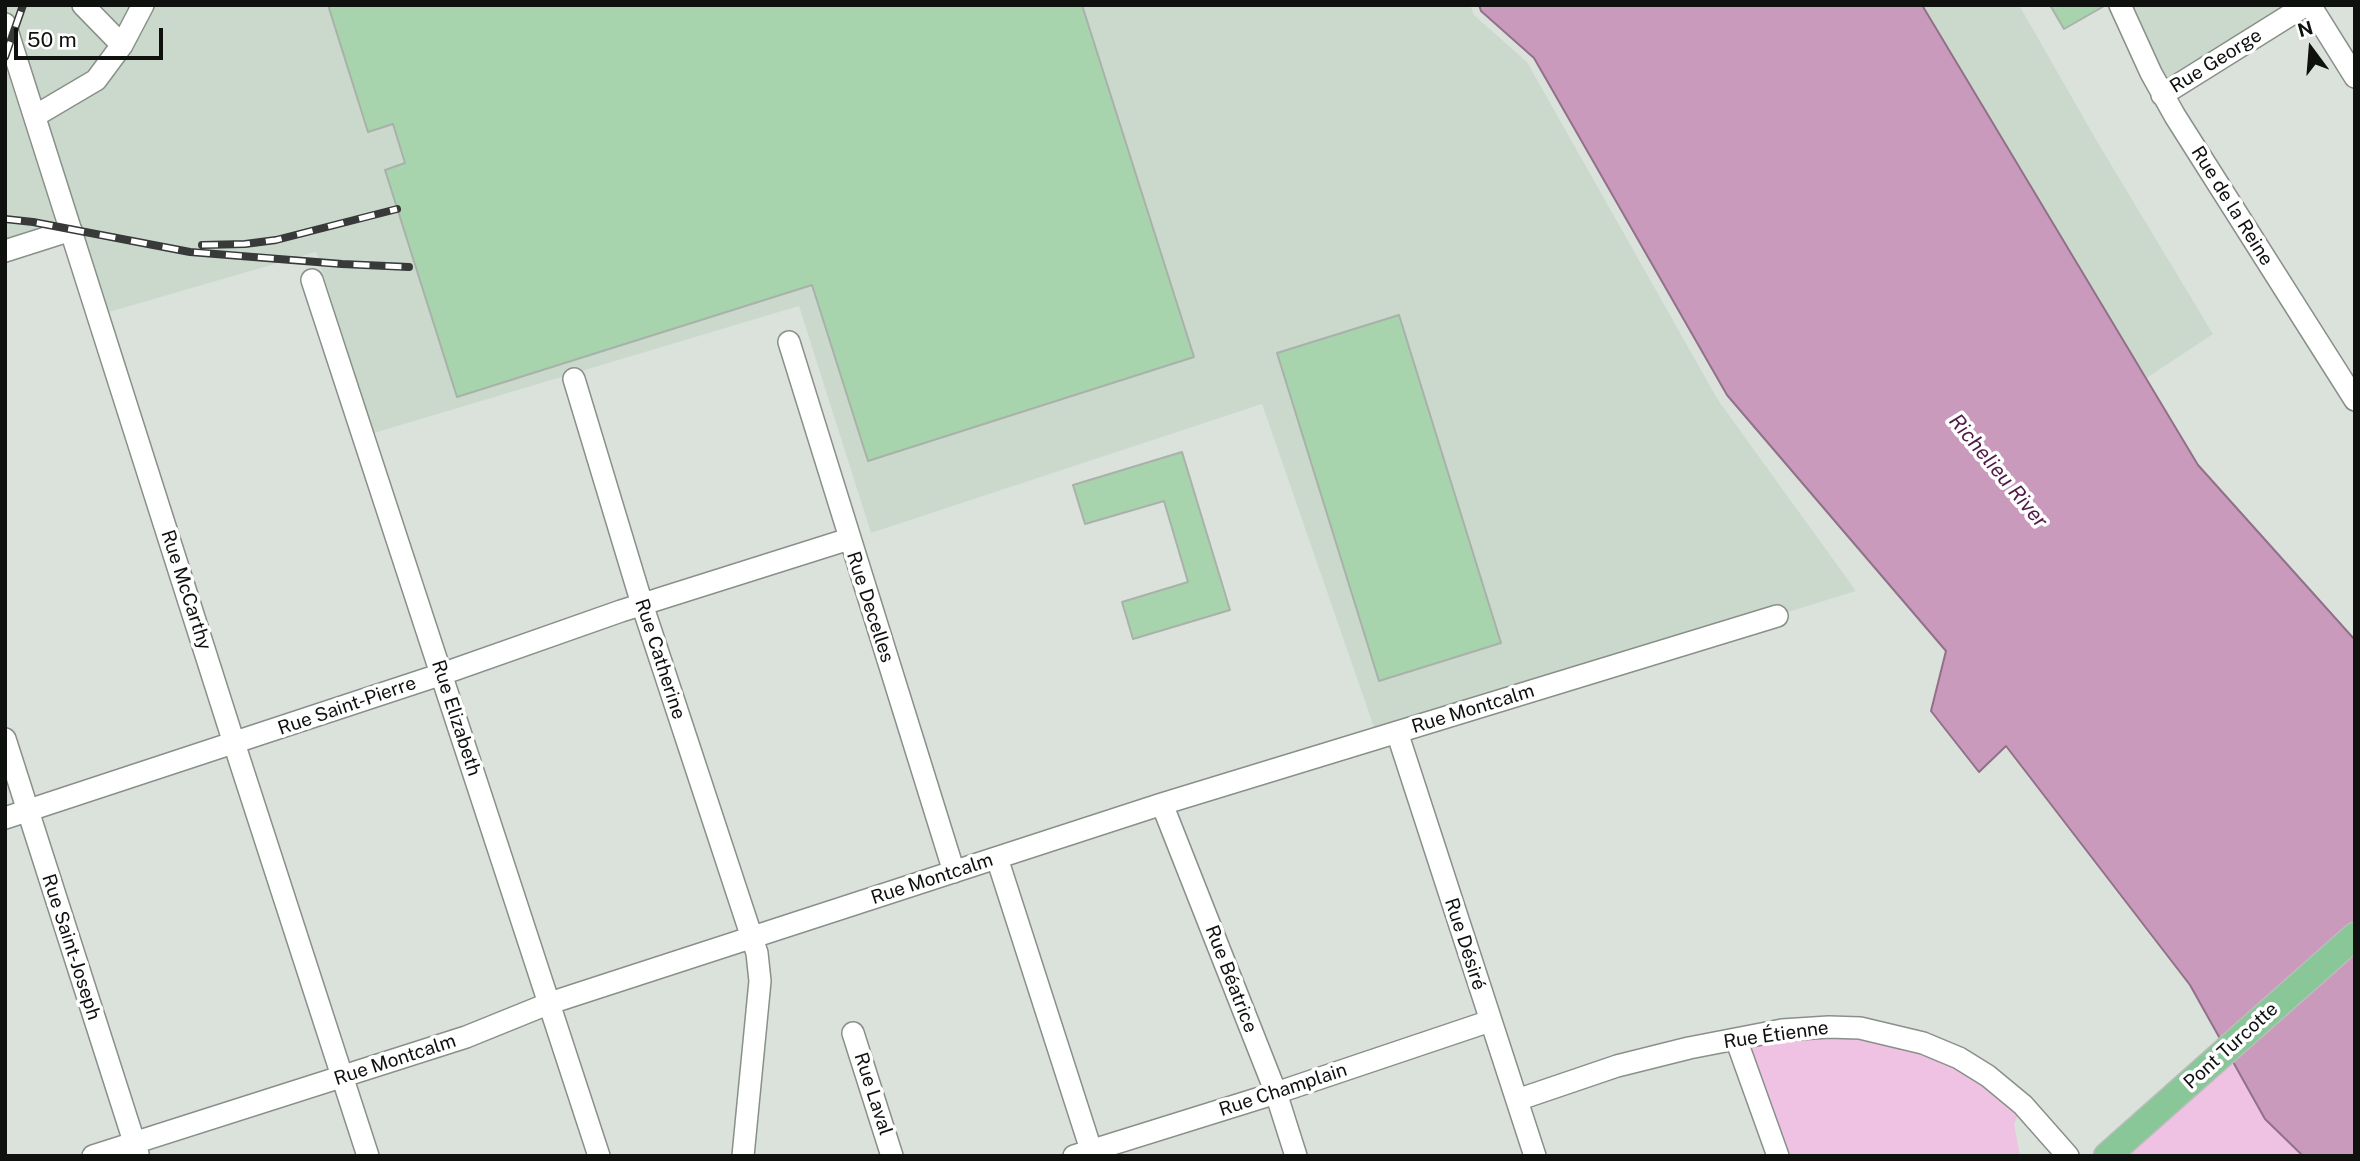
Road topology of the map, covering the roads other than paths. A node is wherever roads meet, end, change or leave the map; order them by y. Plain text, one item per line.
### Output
1 (83, 5) edge
2 (143, 5) edge
3 (2120, 5) edge
4 (2308, 5) edge
5 (5, 26) edge
6 (122, 45) junction
7 (2355, 77) edge
8 (2162, 95) junction
9 (35, 116) junction
10 (71, 230) junction
11 (5, 251) edge
12 (312, 280) dead end
13 (789, 342) dead end
14 (574, 379) dead end
15 (2355, 400) edge
16 (849, 539) junction
17 (642, 604) junction
18 (1777, 616) dead end
19 (442, 674) junction
20 (1397, 732) junction
21 (5, 739) edge
22 (234, 743) junction
23 (1162, 804) junction
24 (28, 811) junction
25 (5, 818) edge
26 (997, 858) junction
27 (954, 872) junction
28 (2355, 936) edge
29 (751, 938) junction
30 (550, 1003) junction
31 (1490, 1021) junction
32 (853, 1033) dead end
33 (1736, 1040) junction
34 (342, 1078) junction
35 (1276, 1093) junction
36 (1517, 1100) junction
37 (136, 1149) edge
38 (1086, 1154) edge
39 (93, 1156) edge
40 (368, 1156) edge
41 (599, 1156) edge
42 (743, 1156) edge
43 (892, 1156) edge
44 (1296, 1156) edge
45 (1535, 1156) edge
46 (1778, 1156) edge
47 (2068, 1156) edge
48 (2107, 1156) edge

1 - 6 street
2 - 6 street
3 - 8 street, Rue de la Reine
4 - 7 street
4 - 8 street, Rue George
5 - 9 street, Rue McCarthy
6 - 9 street
8 - 15 street, Rue de la Reine
9 - 10 street, Rue McCarthy
10 - 11 street
10 - 22 street, Rue McCarthy
12 - 19 street, Rue Elizabeth
13 - 16 street, Rue Decelles
14 - 17 street, Rue Catherine
16 - 17 street, Rue Saint-Pierre
16 - 27 street, Rue Decelles
17 - 19 street, Rue Saint-Pierre
17 - 29 street, Rue Catherine
18 - 20 street, Rue Montcalm
19 - 22 street, Rue Saint-Pierre
19 - 30 street, Rue Elizabeth
20 - 23 street, Rue Montcalm
20 - 31 street, Rue Désiré
21 - 24 street, Rue Saint-Joseph
22 - 24 street, Rue Saint-Pierre
22 - 34 street, Rue McCarthy
23 - 26 street, Rue Montcalm
23 - 35 street, Rue Béatrice
24 - 25 street, Rue Saint-Pierre
24 - 37 street, Rue Saint-Joseph
26 - 27 street, Rue Montcalm
26 - 38 street
27 - 29 street, Rue Montcalm
28 - 48 main road, Pont Turcotte
29 - 30 street, Rue Montcalm
29 - 42 street, Rue Catherine
30 - 34 street, Rue Montcalm
30 - 41 street, Rue Elizabeth
31 - 35 street, Rue Champlain
31 - 36 street, Rue Désiré
32 - 43 street, Rue Laval
33 - 36 street, Rue Étienne
33 - 46 street
33 - 47 street, Rue Étienne
34 - 37 street, Rue Montcalm
34 - 40 street, Rue McCarthy
35 - 38 street, Rue Champlain
35 - 44 street, Rue Béatrice
36 - 45 street, Rue Désiré
37 - 39 street, Rue Montcalm

